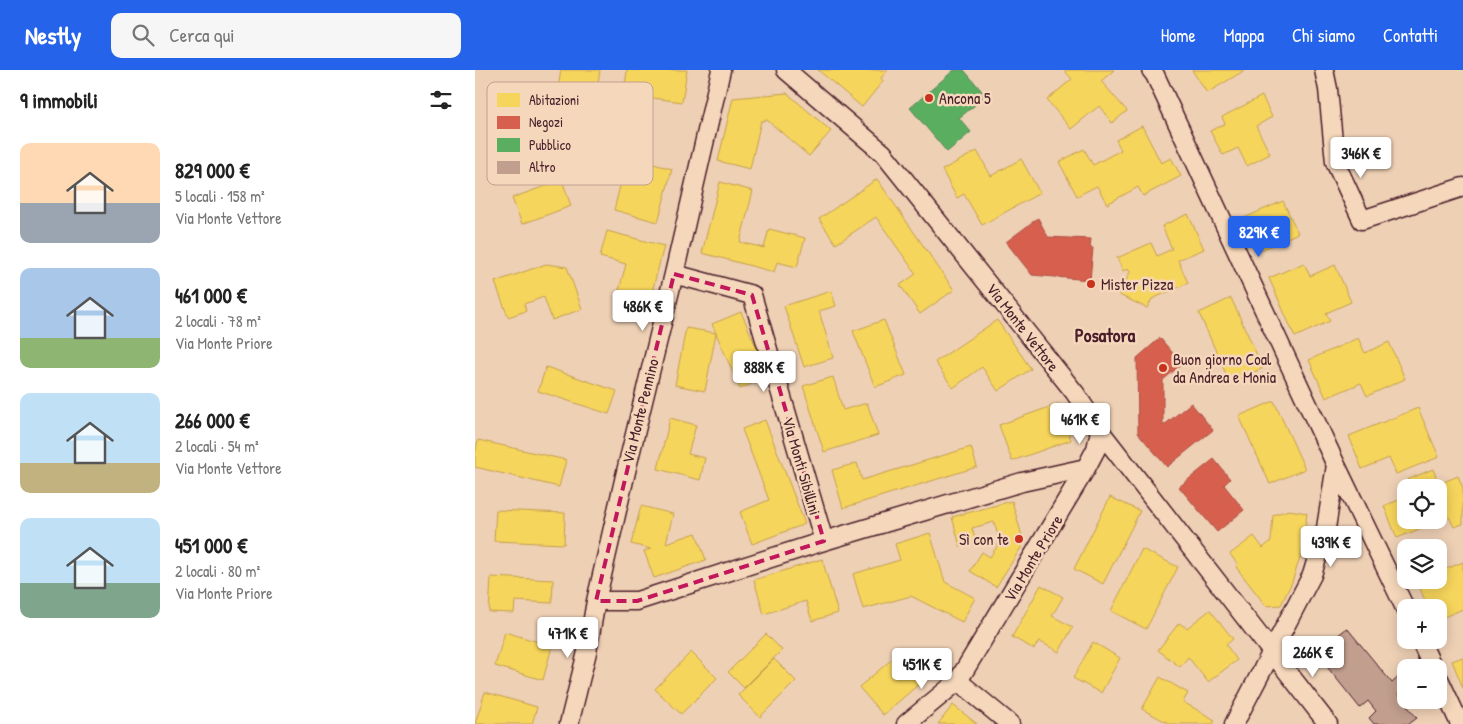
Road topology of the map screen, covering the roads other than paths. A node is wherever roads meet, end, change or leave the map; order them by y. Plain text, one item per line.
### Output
1 (721, 70) edge
2 (786, 70) edge
3 (1151, 70) edge
4 (1324, 70) edge
5 (1463, 187) edge
6 (674, 274) junction
7 (1100, 431) junction
8 (1336, 465) junction
9 (1086, 468) junction
10 (824, 541) junction
11 (1401, 599) edge
12 (596, 601) junction
13 (1272, 652) junction
14 (958, 682) junction
15 (1447, 696) edge
16 (569, 724) edge
17 (906, 724) edge
18 (1010, 724) edge
19 (1233, 724) edge
20 (1328, 724) edge
21 (1460, 724) edge

1 - 6 street, Via Monte Pennino
2 - 7 street, Via Monte Vettore
3 - 8 street
4 - 5 street
6 - 10 street, Via Monti Sibillini
6 - 12 street, Via Monte Pennino
7 - 9 street, Via Monte Priore
7 - 13 street, Via Monte Vettore
8 - 11 street
8 - 13 street
9 - 10 street
9 - 14 street, Via Monte Priore
10 - 12 street
12 - 16 street, Via Monte Pennino
13 - 19 street
13 - 20 street, Via Monte Vettore
14 - 17 street, Via Monte Priore
14 - 18 street
15 - 21 street

